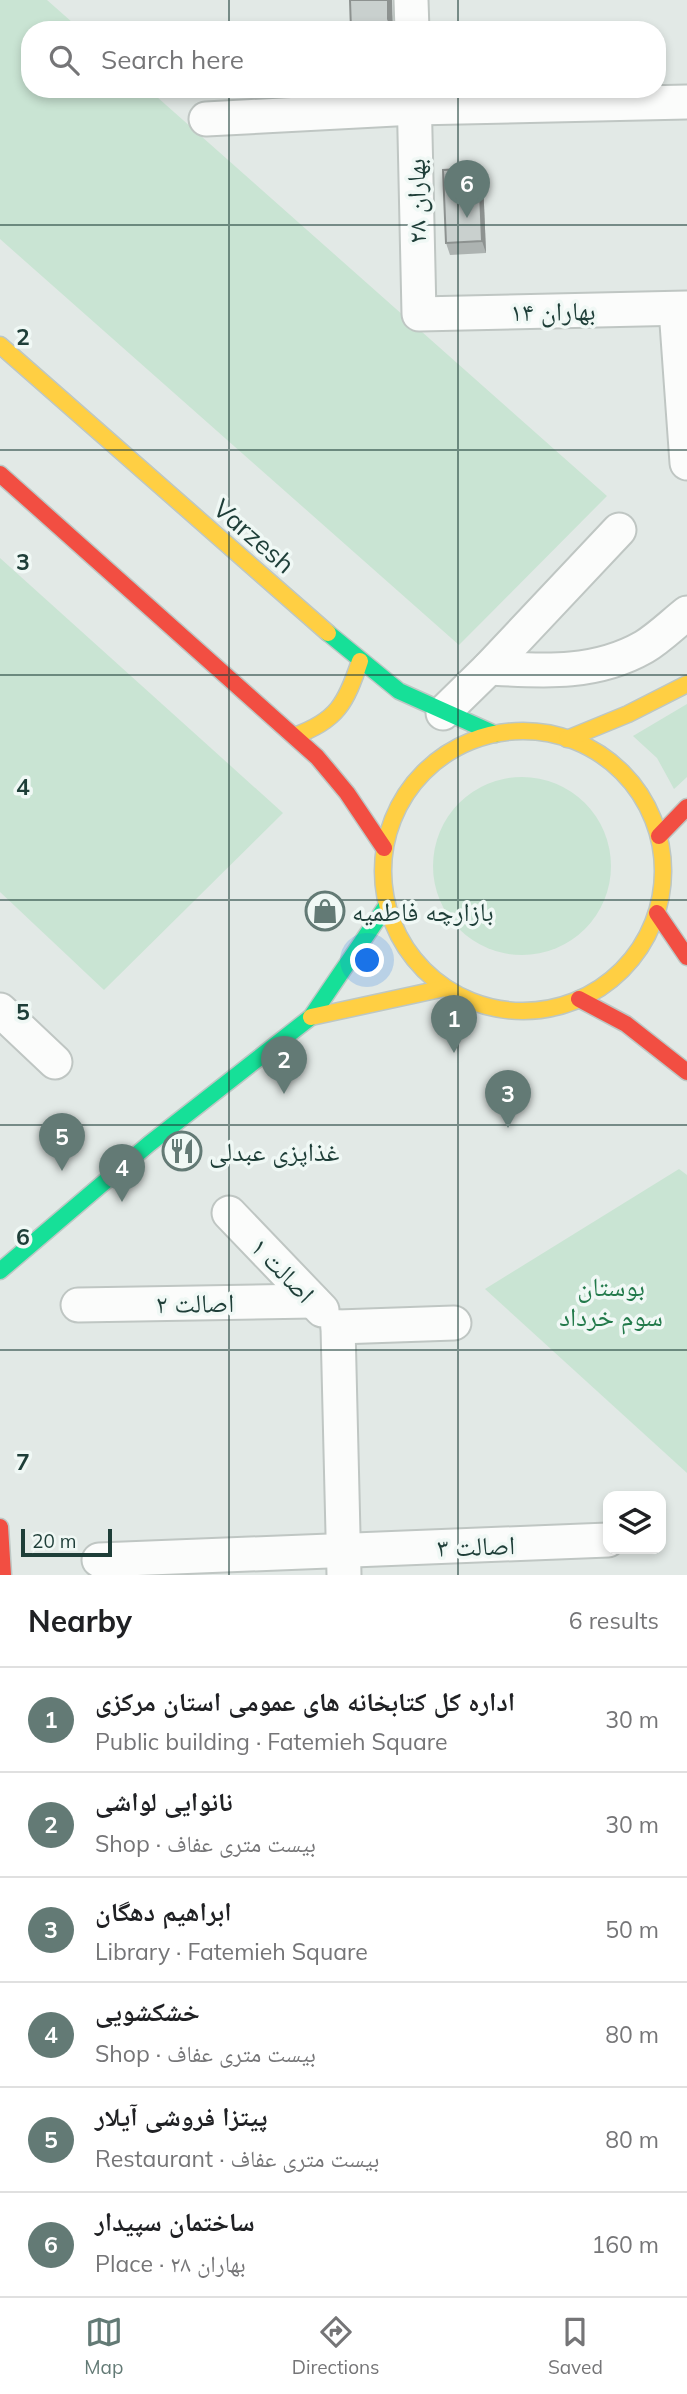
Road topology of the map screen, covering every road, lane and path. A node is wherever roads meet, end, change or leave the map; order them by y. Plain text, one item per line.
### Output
1 (411, 0) edge
2 (412, 21) edge
3 (414, 99) edge
4 (687, 102) edge
5 (206, 119) dead end
6 (682, 309) edge
7 (419, 314) joint
8 (0, 345) edge
9 (687, 463) edge
10 (0, 474) edge
11 (619, 530) dead end
12 (687, 613) edge
13 (360, 661) junction
14 (489, 668) junction
15 (687, 684) edge
16 (443, 713) junction
17 (495, 734) junction
18 (295, 736) junction
19 (567, 739) junction
20 (687, 807) edge
21 (659, 836) junction
22 (384, 848) junction
23 (387, 905) junction
24 (657, 913) junction
25 (687, 957) edge
26 (445, 988) junction
27 (579, 999) junction
28 (0, 1010) edge
29 (311, 1017) junction
30 (55, 1062) dead end
31 (687, 1072) edge
32 (229, 1213) dead end
33 (0, 1271) edge
34 (313, 1301) junction
35 (78, 1305) dead end
36 (454, 1323) dead end
37 (338, 1327) junction
38 (0, 1527) edge
39 (603, 1540) edge
40 (99, 1560) dead end
41 (344, 1563) edge
42 (3, 1575) edge

1 - 2 street
3 - 4 street
3 - 5 street
3 - 7 street, بهاران ۲۸
6 - 7 street, بهاران ۱۴
6 - 9 street
8 - 13 main road, Varzesh
10 - 18 main road
11 - 14 street
12 - 14 street
13 - 16 main road, Varzesh
13 - 18 main road
14 - 16 street
15 - 19 main road
16 - 17 main road, Varzesh
17 - 19 main road
17 - 22 main road
18 - 22 main road
19 - 21 main road
20 - 21 main road
21 - 24 main road
22 - 23 main road
23 - 26 main road
23 - 29 main road
24 - 25 main road
24 - 27 main road
26 - 27 main road
26 - 29 main road
27 - 31 main road
28 - 30 street
29 - 33 main road
32 - 34 street, اصالت ۱
34 - 35 street, اصالت ۲
34 - 37 street, اصالت ۱
36 - 37 street
37 - 41 street
38 - 42 main road
39 - 41 street, اصالت ۳
40 - 41 street, اصالت ۳

